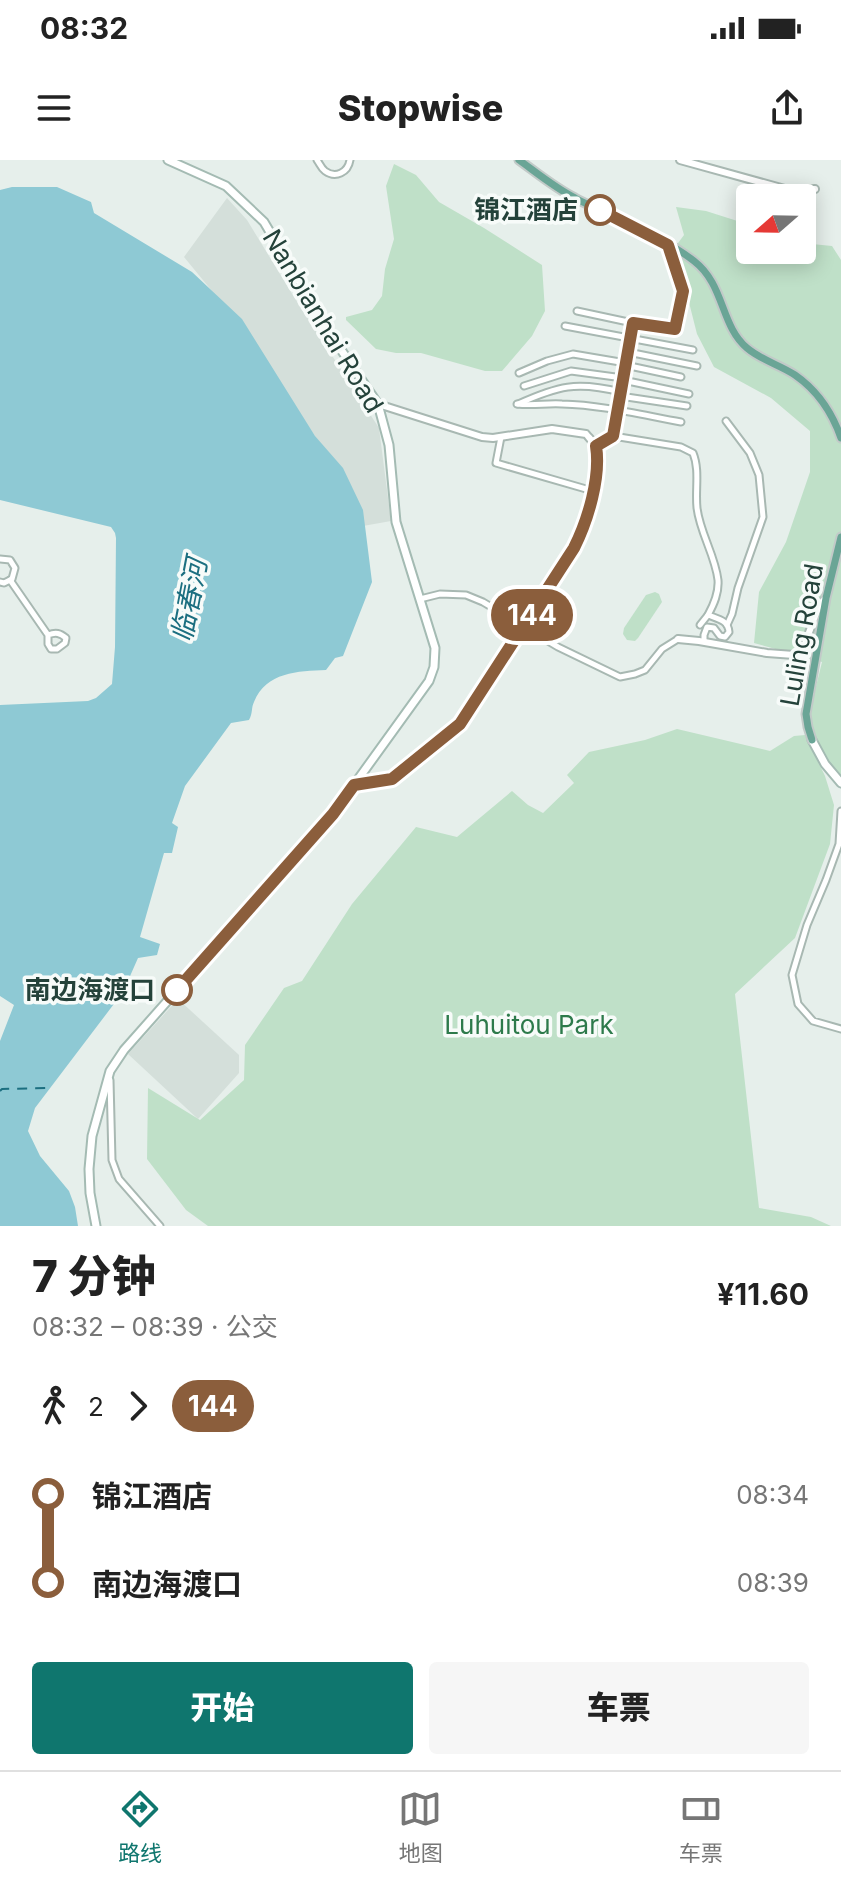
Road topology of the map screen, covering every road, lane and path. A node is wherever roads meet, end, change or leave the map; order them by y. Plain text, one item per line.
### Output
1 (168, 160) edge
2 (317, 160) edge
3 (350, 160) edge
4 (519, 160) edge
5 (680, 160) edge
6 (767, 184) edge
7 (668, 245) junction
8 (577, 311) dead end
9 (633, 323) junction
10 (565, 326) dead end
11 (630, 338) junction
12 (693, 350) dead end
13 (628, 352) junction
14 (626, 364) junction
15 (697, 366) dead end
16 (519, 373) dead end
17 (681, 377) dead end
18 (623, 379) junction
19 (524, 386) dead end
20 (620, 394) junction
21 (689, 394) dead end
22 (378, 404) junction
23 (687, 406) dead end
24 (617, 410) junction
25 (726, 421) dead end
26 (681, 422) dead end
27 (613, 436) junction
28 (501, 437) junction
29 (841, 438) edge
30 (596, 446) junction
31 (593, 491) junction
32 (841, 537) edge
33 (0, 559) edge
34 (10, 580) junction
35 (0, 582) edge
36 (826, 598) junction
37 (420, 599) junction
38 (708, 615) junction
39 (700, 625) dead end
40 (727, 625) junction
41 (523, 627) junction
42 (48, 635) dead end
43 (678, 639) joint
44 (704, 641) junction
45 (841, 784) edge
46 (354, 785) junction
47 (841, 811) edge
48 (841, 1029) edge
49 (110, 1071) junction
50 (96, 1226) edge
51 (160, 1226) edge

1 - 22 main road, Nanbianhai Road
2 - 3 street
4 - 7 main road
5 - 6 street
7 - 9 street
7 - 29 main road
8 - 9 street
9 - 11 street
10 - 11 street
11 - 12 street
11 - 13 street
13 - 14 street
13 - 15 street
14 - 16 street
14 - 17 street
14 - 18 street
18 - 19 street
18 - 20 street
18 - 21 street
20 - 23 street
20 - 24 street
20 - 24 street
22 - 28 street
22 - 37 main road, Nanbianhai Road
24 - 26 street
24 - 27 street
25 - 40 street
27 - 30 street
27 - 38 street
28 - 30 street
28 - 31 street
30 - 31 street
31 - 41 street
32 - 36 main road, Luling Road
33 - 34 street
34 - 35 street
34 - 42 street
36 - 44 street
36 - 45 main road, Luling Road
37 - 41 street
37 - 46 main road, Nanbianhai Road
38 - 39 street
38 - 40 street
40 - 44 street
41 - 43 street
41 - 46 street
43 - 44 street
46 - 49 main road, Nanbianhai Road
47 - 48 street
49 - 50 main road, Nanbianhai Road
49 - 51 street

